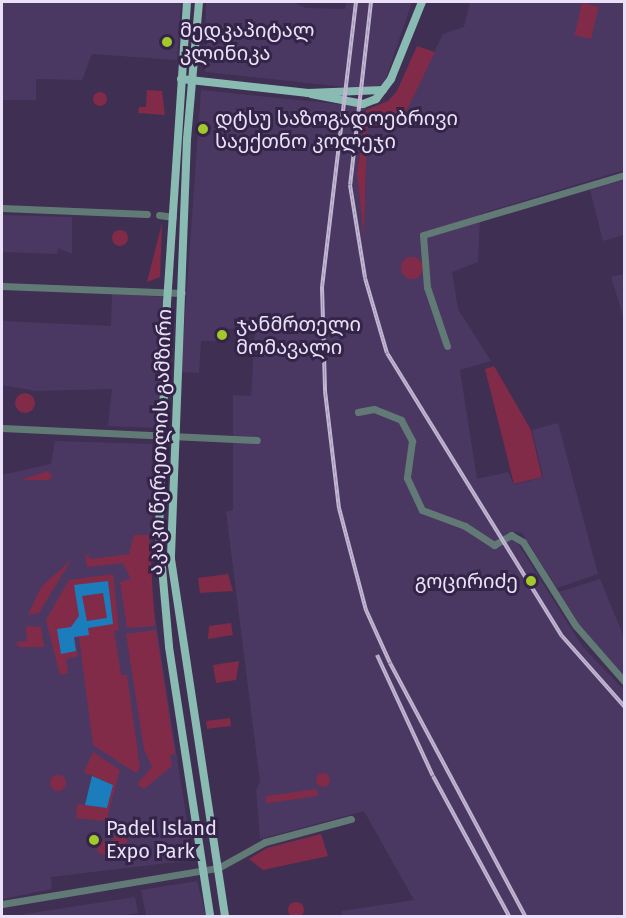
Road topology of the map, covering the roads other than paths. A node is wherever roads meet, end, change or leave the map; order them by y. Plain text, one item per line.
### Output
1 (187, 2) edge
2 (199, 2) edge
3 (422, 2) edge
4 (181, 79) junction
5 (193, 80) junction
6 (624, 175) edge
7 (2, 208) edge
8 (147, 214) dead end
9 (159, 216) dead end
10 (173, 217) junction
11 (2, 286) edge
12 (168, 292) junction
13 (182, 293) junction
14 (447, 346) dead end
15 (358, 412) dead end
16 (2, 428) edge
17 (161, 433) junction
18 (175, 434) junction
19 (257, 440) dead end
20 (624, 681) edge
21 (351, 819) dead end
22 (218, 868) junction
23 (204, 870) junction
24 (2, 904) edge
25 (210, 916) edge
26 (225, 916) edge

1 - 4 main road, აკაკი წერეთლის გამზირი
2 - 5 main road, აკაკი წერეთლის გამზირი
3 - 5 main road
4 - 5 main road
4 - 10 main road, აკაკი წერეთლის გამზირი
5 - 13 main road, აკაკი წერეთლის გამზირი
6 - 14 street
7 - 8 street
9 - 10 street
10 - 12 main road, აკაკი წერეთლის გამზირი
11 - 12 street
12 - 13 street
12 - 17 main road, აკაკი წერეთლის გამზირი
13 - 18 main road, აკაკი წერეთლის გამზირი
15 - 20 street
16 - 17 street
17 - 18 street
17 - 23 main road, აკაკი წერეთლის გამზირი
18 - 19 street
18 - 22 main road, აკაკი წერეთლის გამზირი
21 - 22 street
22 - 23 street
22 - 26 main road, აკაკი წერეთლის გამზირი
23 - 24 street
23 - 25 main road, აკაკი წერეთლის გამზირი

